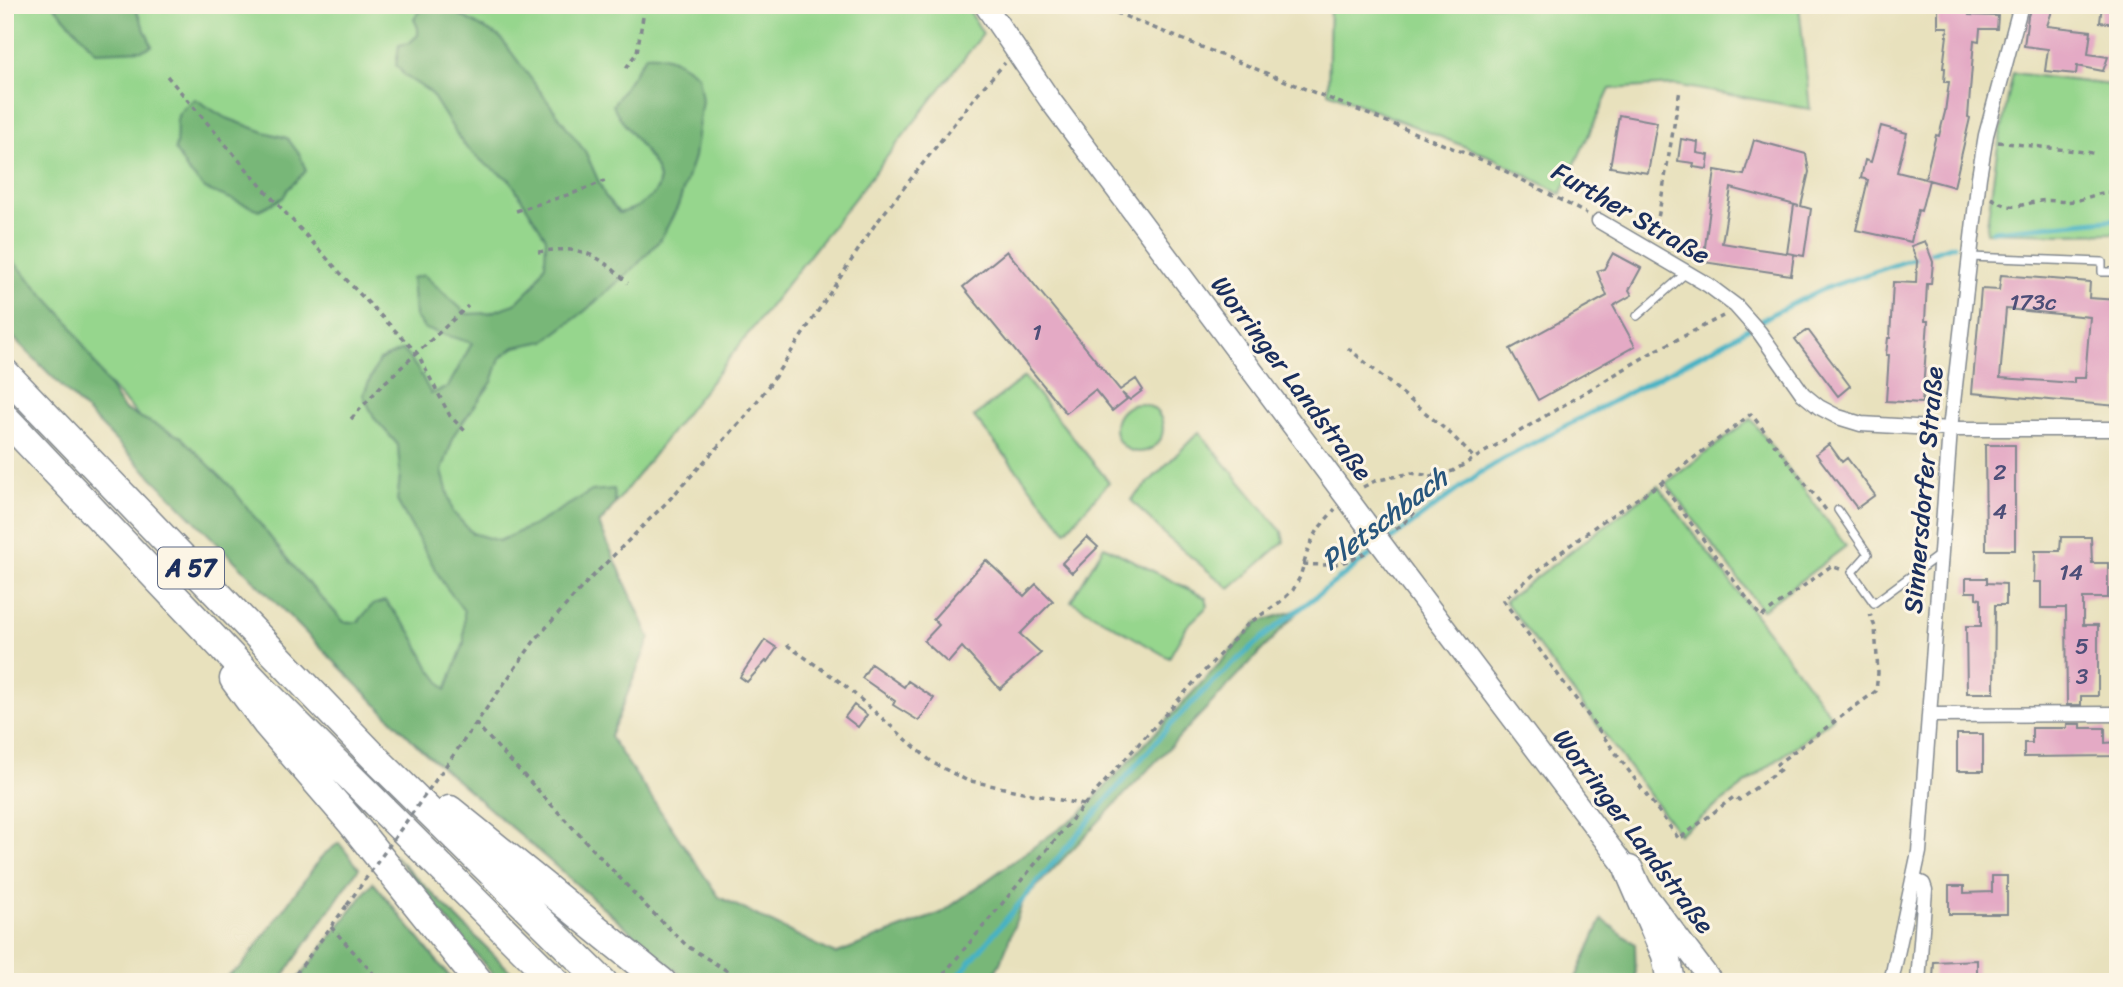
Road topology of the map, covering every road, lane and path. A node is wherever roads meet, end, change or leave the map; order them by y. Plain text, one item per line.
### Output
1 (645, 5) edge
2 (985, 5) edge
3 (1097, 5) edge
4 (2021, 5) edge
5 (1015, 51) junction
6 (626, 68) dead end
7 (167, 76) dead end
8 (1680, 90) dead end
9 (2012, 144) dead end
10 (2093, 153) dead end
11 (605, 181) dead end
12 (1978, 190) junction
13 (2118, 192) edge
14 (516, 211) dead end
15 (1599, 221) joint
16 (538, 252) dead end
17 (1652, 253) junction
18 (1969, 257) junction
19 (2118, 272) edge
20 (1686, 273) junction
21 (628, 283) dead end
22 (468, 306) dead end
23 (1741, 311) junction
24 (1637, 316) dead end
25 (1348, 348) dead end
26 (417, 353) junction
27 (5, 373) edge
28 (5, 418) edge
29 (351, 419) dead end
30 (1950, 429) junction
31 (2118, 429) edge
32 (466, 432) dead end
33 (1475, 459) junction
34 (1432, 476) junction
35 (1661, 483) junction
36 (1347, 499) junction
37 (1838, 510) joint
38 (1396, 529) dead end
39 (1366, 553) dead end
40 (1941, 554) junction
41 (1303, 564) junction
42 (1852, 572) junction
43 (1874, 603) junction
44 (199, 623) junction
45 (787, 645) dead end
46 (2118, 714) edge
47 (1930, 715) junction
48 (475, 723) junction
49 (378, 761) junction
50 (1084, 805) junction
51 (1629, 870) junction
52 (1913, 880) junction
53 (331, 927) junction
54 (290, 982) edge
55 (381, 982) edge
56 (480, 982) edge
57 (556, 982) edge
58 (603, 982) edge
59 (662, 982) edge
60 (745, 982) edge
61 (937, 982) edge
62 (1671, 982) edge
63 (1712, 982) edge
64 (1892, 982) edge
65 (1918, 982) edge

1 - 6 path
2 - 5 main road, Worringer Landstraße
3 - 15 path, Further Straße
4 - 12 street, Sinnersdorfer Straße
5 - 36 main road, Worringer Landstraße
5 - 48 path
7 - 26 path
8 - 17 path
9 - 10 path
11 - 14 path
12 - 13 path
12 - 18 street, Sinnersdorfer Straße
15 - 17 street, Further Straße
16 - 21 path
17 - 20 street, Further Straße
18 - 19 lane
18 - 30 street, Sinnersdorfer Straße
20 - 23 street, Further Straße
20 - 24 lane
22 - 26 path
23 - 30 street, Further Straße
23 - 33 path
25 - 33 path
26 - 29 path
26 - 32 path
27 - 49 highway, A 57
28 - 44 highway, A 57
30 - 31 street, Further Straße
30 - 40 street, Sinnersdorfer Straße
33 - 34 path
34 - 36 path
34 - 38 path
35 - 37 path
35 - 42 path
35 - 43 path
36 - 41 path
36 - 51 main road, Worringer Landstraße, bridge
37 - 42 lane
39 - 41 path
40 - 43 lane
40 - 47 street, Sinnersdorfer Straße
41 - 50 path
42 - 43 lane
44 - 56 highway
44 - 57 highway, A 57
45 - 50 path
46 - 47 street
47 - 52 street, Sinnersdorfer Straße
48 - 53 path, bridge
48 - 60 path
49 - 58 highway, A 57
49 - 59 highway
50 - 61 path
51 - 62 highway
51 - 63 main road, Worringer Landstraße
52 - 64 street, Sinnersdorfer Straße
52 - 65 street
53 - 54 path
53 - 55 path

